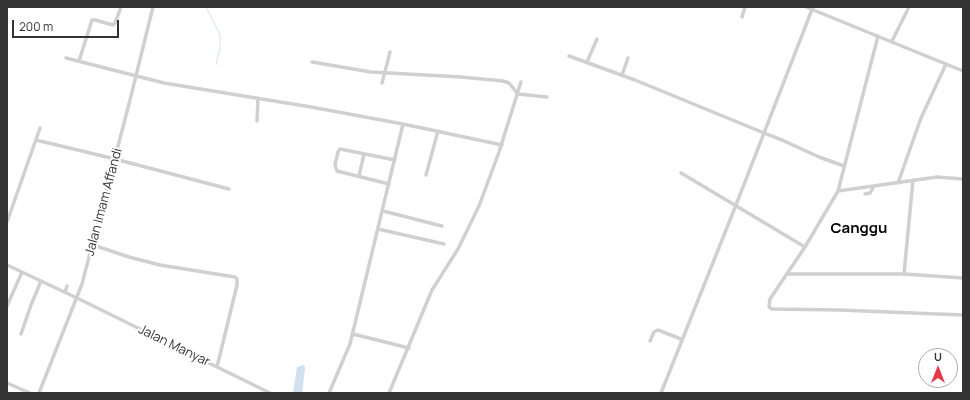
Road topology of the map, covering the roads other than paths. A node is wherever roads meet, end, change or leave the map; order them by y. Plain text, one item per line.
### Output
1 (121, 7) edge
2 (153, 7) edge
3 (745, 7) edge
4 (806, 7) edge
5 (909, 7) edge
6 (812, 8) edge
7 (742, 17) dead end
8 (878, 36) junction
9 (596, 39) dead end
10 (892, 42) junction
11 (390, 52) dead end
12 (569, 56) dead end
13 (66, 58) dead end
14 (628, 58) dead end
15 (79, 61) junction
16 (312, 62) dead end
17 (588, 62) junction
18 (946, 64) junction
19 (963, 71) edge
20 (385, 74) junction
21 (136, 76) junction
22 (622, 76) junction
23 (521, 82) dead end
24 (382, 83) dead end
25 (518, 94) junction
26 (258, 98) junction
27 (547, 98) dead end
28 (256, 121) dead end
29 (403, 124) junction
30 (40, 128) dead end
31 (438, 131) junction
32 (764, 133) junction
33 (36, 140) junction
34 (502, 145) junction
35 (364, 154) junction
36 (115, 159) junction
37 (395, 160) junction
38 (844, 166) junction
39 (681, 173) dead end
40 (426, 175) dead end
41 (359, 176) junction
42 (963, 179) edge
43 (913, 180) junction
44 (898, 182) junction
45 (389, 184) junction
46 (874, 186) junction
47 (229, 189) dead end
48 (838, 191) junction
49 (865, 194) dead end
50 (736, 204) junction
51 (383, 211) junction
52 (7, 222) edge
53 (442, 226) dead end
54 (378, 229) junction
55 (444, 244) dead end
56 (93, 245) junction
57 (805, 247) junction
58 (7, 265) edge
59 (22, 272) junction
60 (788, 274) junction
61 (904, 274) junction
62 (963, 278) edge
63 (41, 281) junction
64 (67, 286) dead end
65 (65, 292) junction
66 (77, 298) junction
67 (7, 306) edge
68 (963, 315) edge
69 (21, 334) dead end
70 (353, 334) junction
71 (681, 339) junction
72 (650, 341) dead end
73 (409, 348) junction
74 (217, 367) junction
75 (7, 382) edge
76 (30, 393) edge
77 (39, 393) edge
78 (270, 393) edge
79 (329, 393) edge
80 (390, 393) edge
81 (660, 393) edge

1 - 15 street
2 - 21 street, Jalan Imam Affandi
3 - 7 street
4 - 6 street
5 - 10 street
6 - 8 street
6 - 32 street
8 - 10 street
8 - 38 street
9 - 17 street
10 - 18 street
11 - 20 street
12 - 17 street
13 - 15 street
14 - 22 street
15 - 21 street
16 - 20 street
17 - 22 street
18 - 19 street
18 - 44 street
20 - 24 street
20 - 25 street
21 - 26 street
21 - 36 street, Jalan Imam Affandi
22 - 32 street
23 - 25 street
25 - 27 street
25 - 34 street
26 - 28 street
26 - 29 street
29 - 31 street
29 - 37 street
30 - 33 street
31 - 34 street
31 - 40 street
32 - 38 street
32 - 50 street
33 - 36 street
33 - 52 street
34 - 73 street
35 - 37 street
35 - 41 street
35 - 41 street
36 - 47 street
36 - 56 street, Jalan Imam Affandi
37 - 45 street
38 - 48 street
39 - 50 street
41 - 45 street
42 - 43 street
43 - 44 street
43 - 61 street
44 - 46 street
45 - 51 street
46 - 48 street
46 - 49 street
48 - 57 street
50 - 57 street
50 - 71 street
51 - 53 street
51 - 54 street
54 - 55 street
54 - 70 street
56 - 66 street, Jalan Imam Affandi
56 - 74 street
57 - 60 street
58 - 59 street, Jalan Manyar
59 - 63 street, Jalan Manyar
59 - 67 street
60 - 61 street
60 - 68 street
61 - 62 street
63 - 65 street, Jalan Manyar
63 - 69 street
64 - 65 street
65 - 66 street, Jalan Manyar
66 - 74 street, Jalan Manyar
66 - 77 street, Jalan Imam Affandi
70 - 73 street
70 - 79 street
71 - 72 street
71 - 81 street
73 - 80 street
74 - 78 street, Jalan Manyar
75 - 76 street

